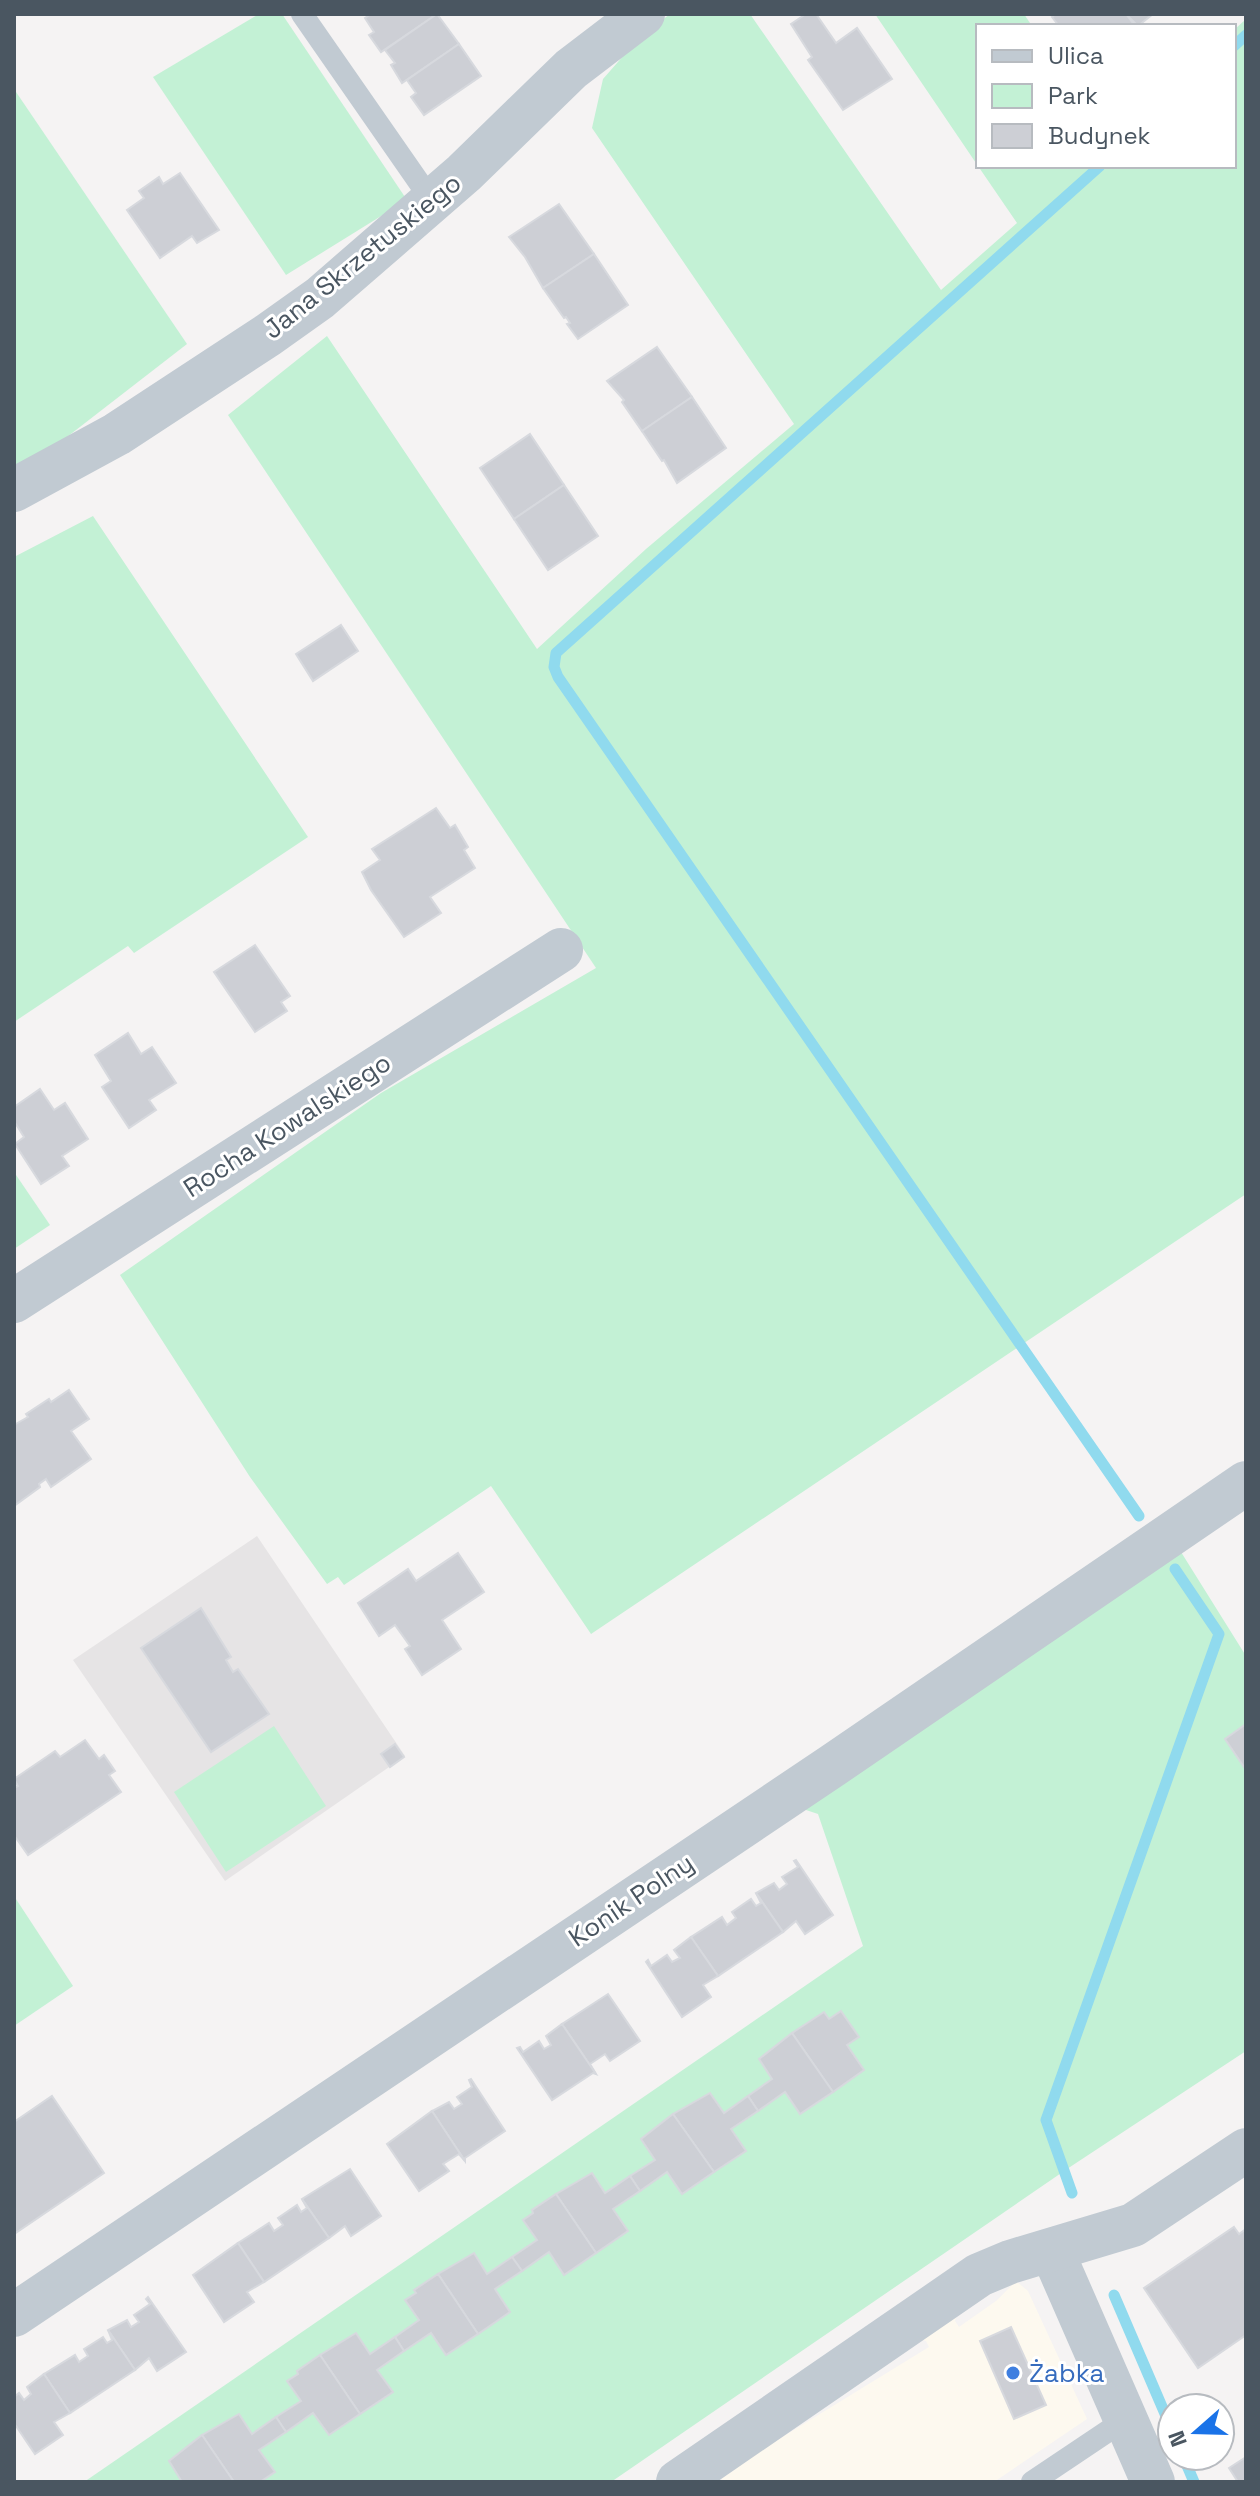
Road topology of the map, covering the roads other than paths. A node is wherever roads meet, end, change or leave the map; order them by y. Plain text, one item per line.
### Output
1 (302, 14) edge
2 (643, 14) edge
3 (432, 201) junction
4 (14, 490) edge
5 (561, 950) dead end
6 (14, 1301) edge
7 (1246, 1483) edge
8 (1246, 2150) edge
9 (1052, 2251) junction
10 (14, 2315) edge
11 (1126, 2419) junction
12 (678, 2482) edge
13 (1032, 2482) edge
14 (1153, 2482) edge

1 - 3 lane
2 - 3 street, Jana Skrzetuskiego
3 - 4 street, Jana Skrzetuskiego
5 - 6 street, Rocha Kowalskiego
7 - 10 street, Konik Polny
8 - 9 street
9 - 11 street
9 - 12 street
11 - 13 lane
11 - 14 street

